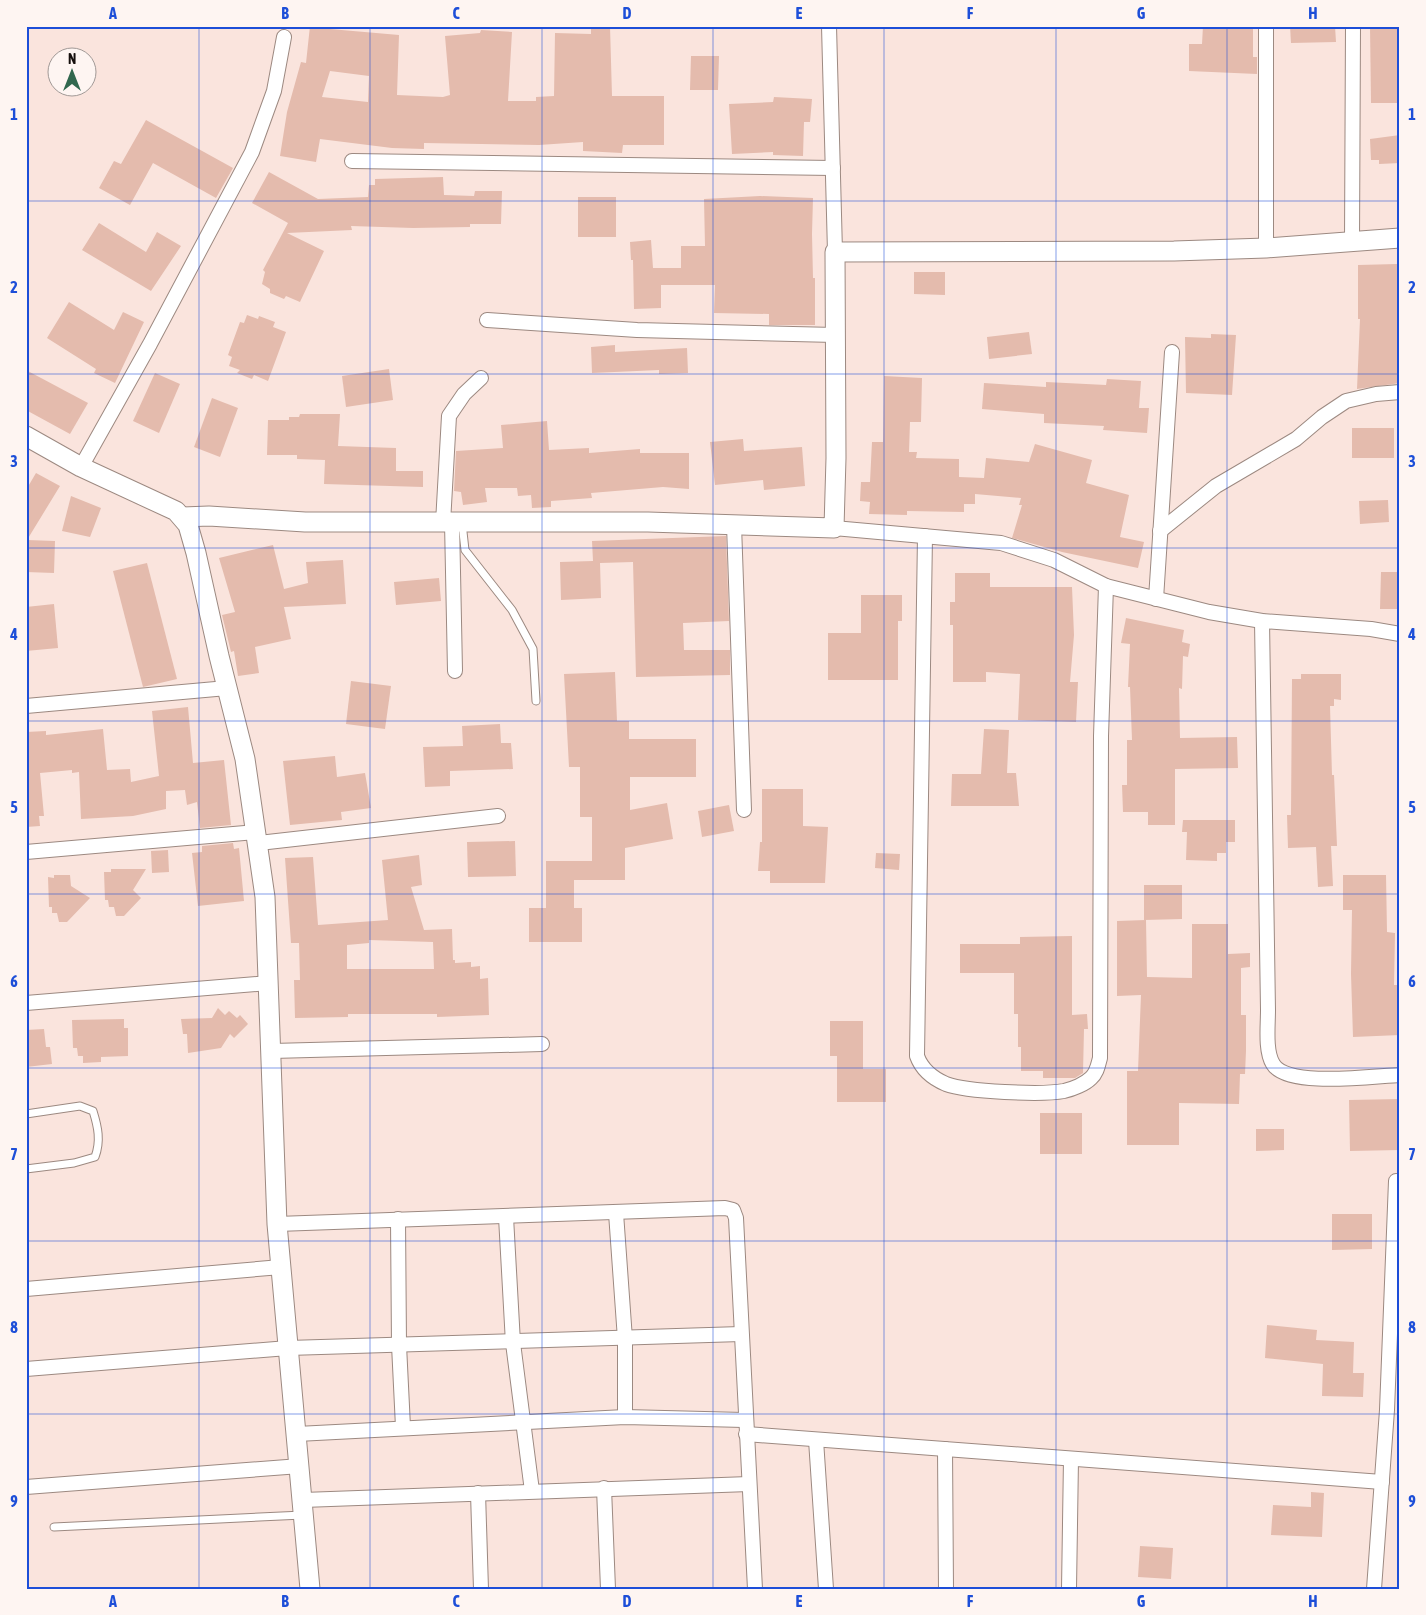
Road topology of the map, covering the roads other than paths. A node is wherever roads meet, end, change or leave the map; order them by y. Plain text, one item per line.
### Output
1 (830, 26) edge
2 (1266, 26) edge
3 (1353, 26) edge
4 (284, 37) dead end
5 (352, 161) dead end
6 (833, 168) junction
7 (1400, 238) edge
8 (1352, 241) junction
9 (1266, 248) junction
10 (835, 252) junction
11 (487, 320) dead end
12 (835, 335) junction
13 (1172, 352) dead end
14 (481, 378) dead end
15 (1400, 392) edge
16 (26, 436) edge
17 (81, 467) junction
18 (183, 517) junction
19 (452, 522) junction
20 (734, 524) junction
21 (834, 528) junction
22 (1160, 531) junction
23 (924, 536) junction
24 (1106, 586) junction
25 (1156, 599) junction
26 (1262, 621) junction
27 (1400, 634) edge
28 (455, 670) dead end
29 (227, 688) junction
30 (536, 700) dead end
31 (26, 706) edge
32 (744, 810) dead end
33 (498, 816) dead end
34 (258, 838) junction
35 (26, 852) edge
36 (269, 983) junction
37 (26, 1003) edge
38 (542, 1044) dead end
39 (272, 1051) junction
40 (1400, 1075) edge
41 (26, 1114) edge
42 (26, 1169) edge
43 (1396, 1181) dead end
44 (616, 1213) junction
45 (506, 1217) junction
46 (398, 1219) junction
47 (277, 1224) junction
48 (281, 1267) junction
49 (26, 1289) edge
50 (741, 1334) junction
51 (625, 1339) junction
52 (512, 1343) junction
53 (399, 1345) junction
54 (288, 1348) junction
55 (26, 1369) edge
56 (625, 1417) junction
57 (744, 1420) junction
58 (523, 1422) junction
59 (402, 1427) junction
60 (296, 1434) junction
61 (746, 1434) junction
62 (816, 1440) junction
63 (945, 1449) junction
64 (1071, 1459) junction
65 (300, 1466) junction
66 (1382, 1482) junction
67 (749, 1484) junction
68 (26, 1487) edge
69 (604, 1488) junction
70 (532, 1491) junction
71 (478, 1493) junction
72 (304, 1508) junction
73 (54, 1527) dead end
74 (310, 1589) edge
75 (482, 1589) edge
76 (608, 1589) edge
77 (755, 1589) edge
78 (826, 1589) edge
79 (946, 1589) edge
80 (1069, 1589) edge
81 (1374, 1589) edge

1 - 6 street
2 - 9 street
3 - 8 street
4 - 17 street
5 - 6 street
6 - 10 street
7 - 8 street
8 - 9 street
9 - 10 street
10 - 12 street
11 - 12 street
12 - 21 street
13 - 22 street
14 - 19 street
15 - 22 street
16 - 17 street
17 - 18 street
18 - 19 street
18 - 29 street
19 - 20 street
19 - 28 street
19 - 30 lane
20 - 21 street
20 - 32 street
21 - 23 street
22 - 25 street
23 - 24 street
23 - 24 street
24 - 25 street
25 - 26 street
26 - 27 street
26 - 40 street
29 - 31 street
29 - 34 street
33 - 34 street
34 - 35 street
34 - 36 street
36 - 37 street
36 - 39 street
38 - 39 street
39 - 47 street
41 - 42 lane
43 - 66 street
44 - 45 street
44 - 50 street
44 - 51 street
45 - 46 street
45 - 52 street
46 - 47 street
46 - 53 street
47 - 48 street
48 - 49 street
48 - 54 street
50 - 51 street
50 - 57 street
51 - 52 street
51 - 56 street
52 - 53 street
52 - 58 street
53 - 54 street
53 - 59 street
54 - 55 street
54 - 60 street
56 - 57 street
56 - 58 street
57 - 61 street
58 - 59 street
58 - 70 street
59 - 60 street
60 - 65 street
61 - 62 street
61 - 67 street
62 - 63 street
62 - 78 street
63 - 64 street
63 - 79 street
64 - 66 street
64 - 80 street
65 - 68 street
65 - 72 street
66 - 81 street
67 - 69 street
67 - 77 street
69 - 70 street
69 - 76 street
70 - 71 street
71 - 72 street
71 - 75 street
72 - 73 lane
72 - 74 street

